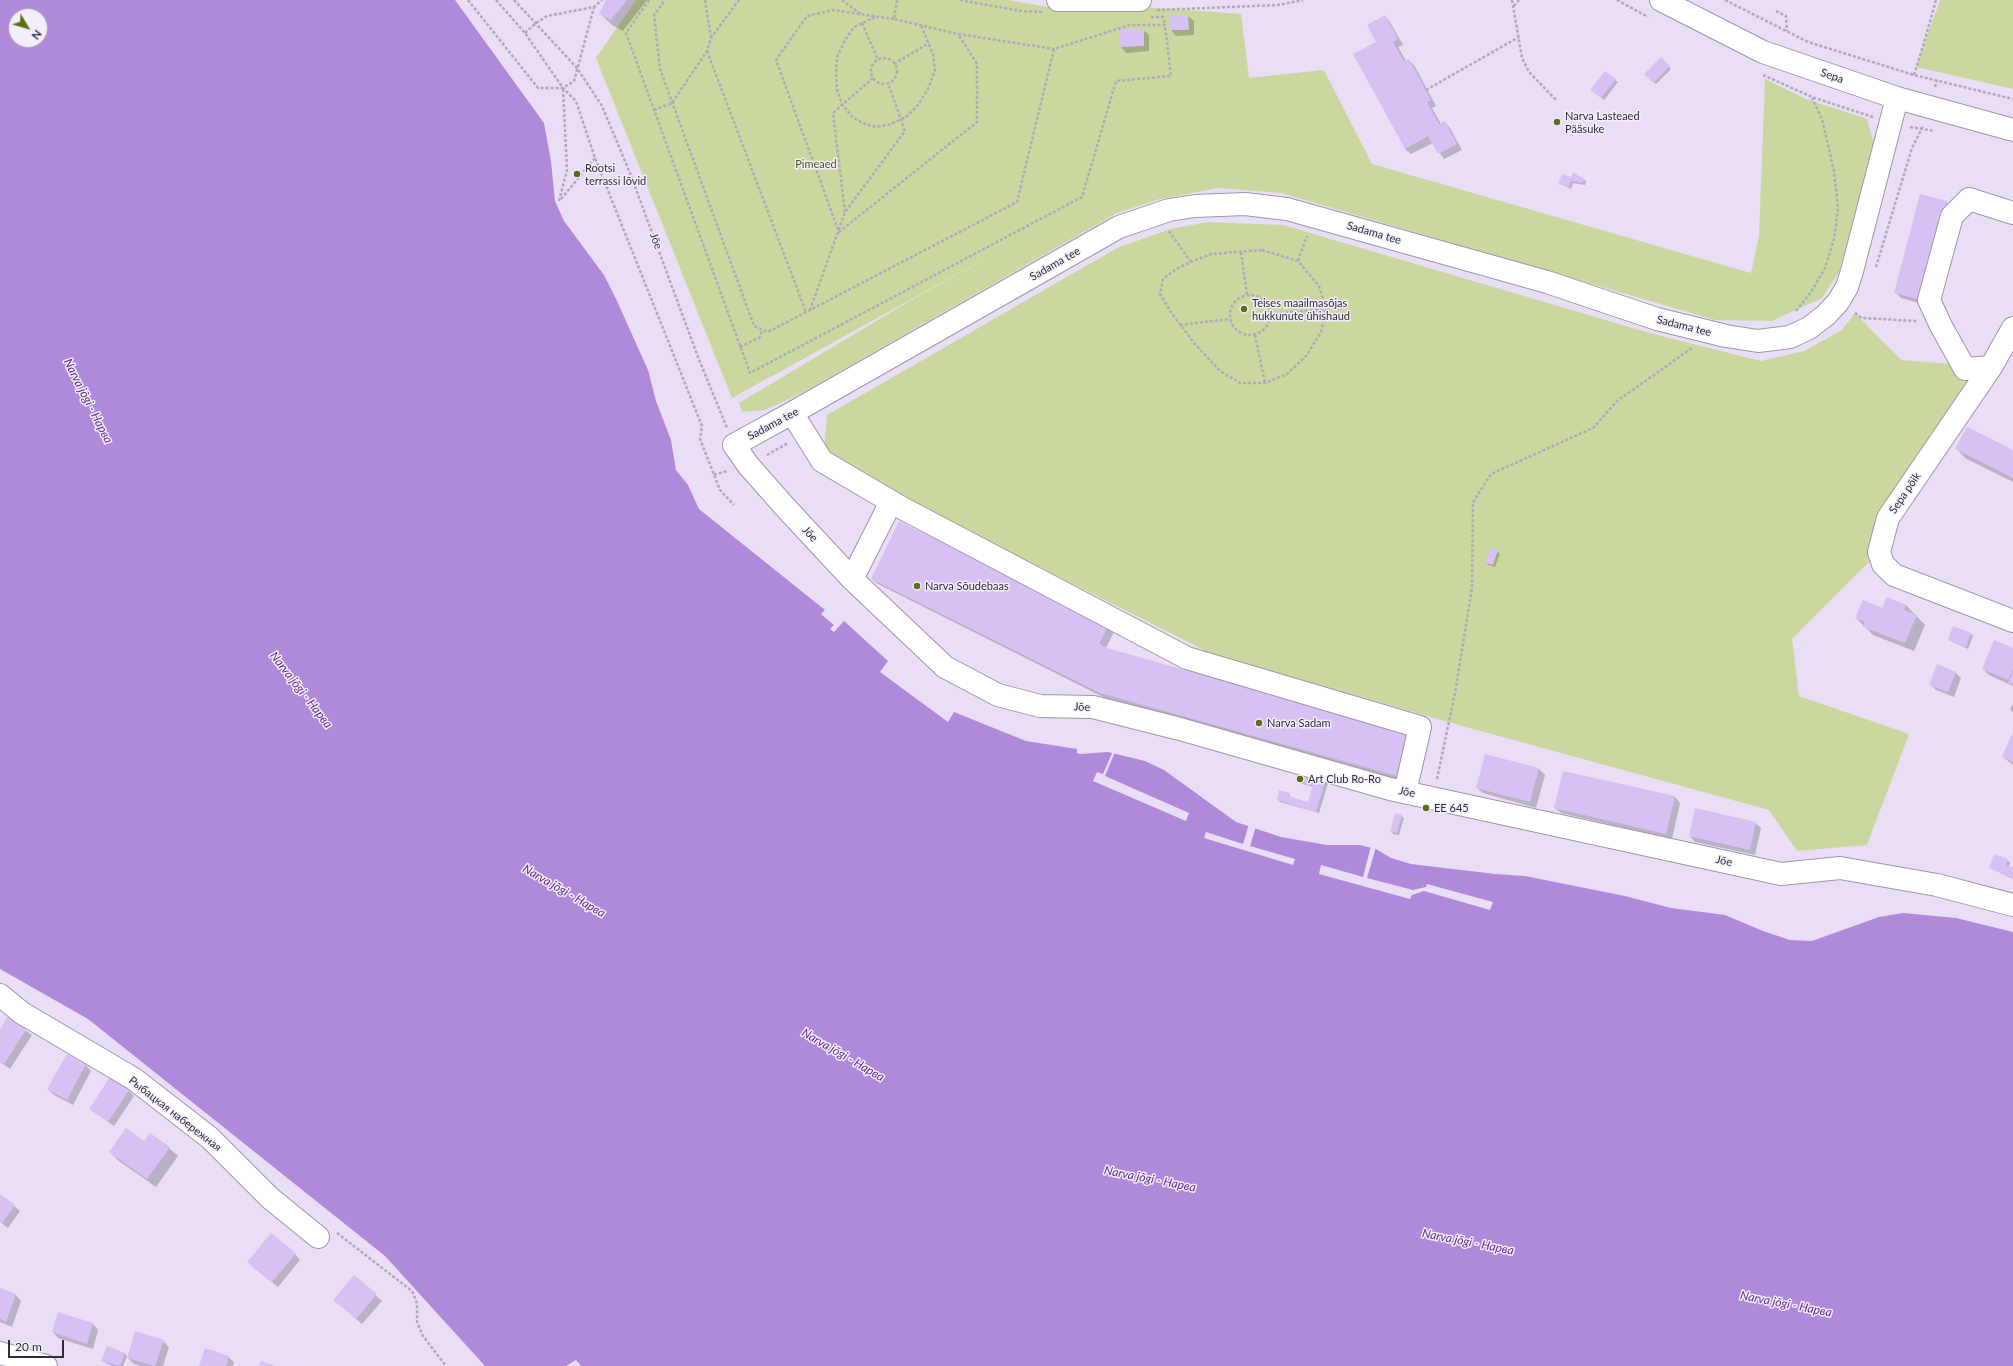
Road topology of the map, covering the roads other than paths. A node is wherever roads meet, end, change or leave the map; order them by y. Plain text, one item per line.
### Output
1 (1058, 0) edge
2 (1140, 0) edge
3 (1661, 0) edge
4 (1897, 98) junction
5 (2013, 130) edge
6 (2013, 212) edge
7 (2013, 328) edge
8 (1991, 368) junction
9 (792, 413) junction
10 (734, 445) joint
11 (891, 502) junction
12 (852, 579) junction
13 (2013, 621) edge
14 (1398, 790) junction
15 (2013, 905) edge
16 (0, 995) edge
17 (313, 1233) road end
18 (0, 1354) edge
19 (46, 1366) edge

1 - 2 street
3 - 4 street, Sepa
4 - 5 street, Sepa
4 - 9 street, Sadama tee
6 - 8 street
7 - 8 street, Sepa põik
8 - 13 street, Sepa põik
9 - 10 street, Sadama tee
9 - 11 street
10 - 12 street, Jõe
11 - 12 street
11 - 14 street
12 - 14 street, Jõe
14 - 15 street, Jõe
16 - 17 street, Рыбацкая набережная
18 - 19 street

